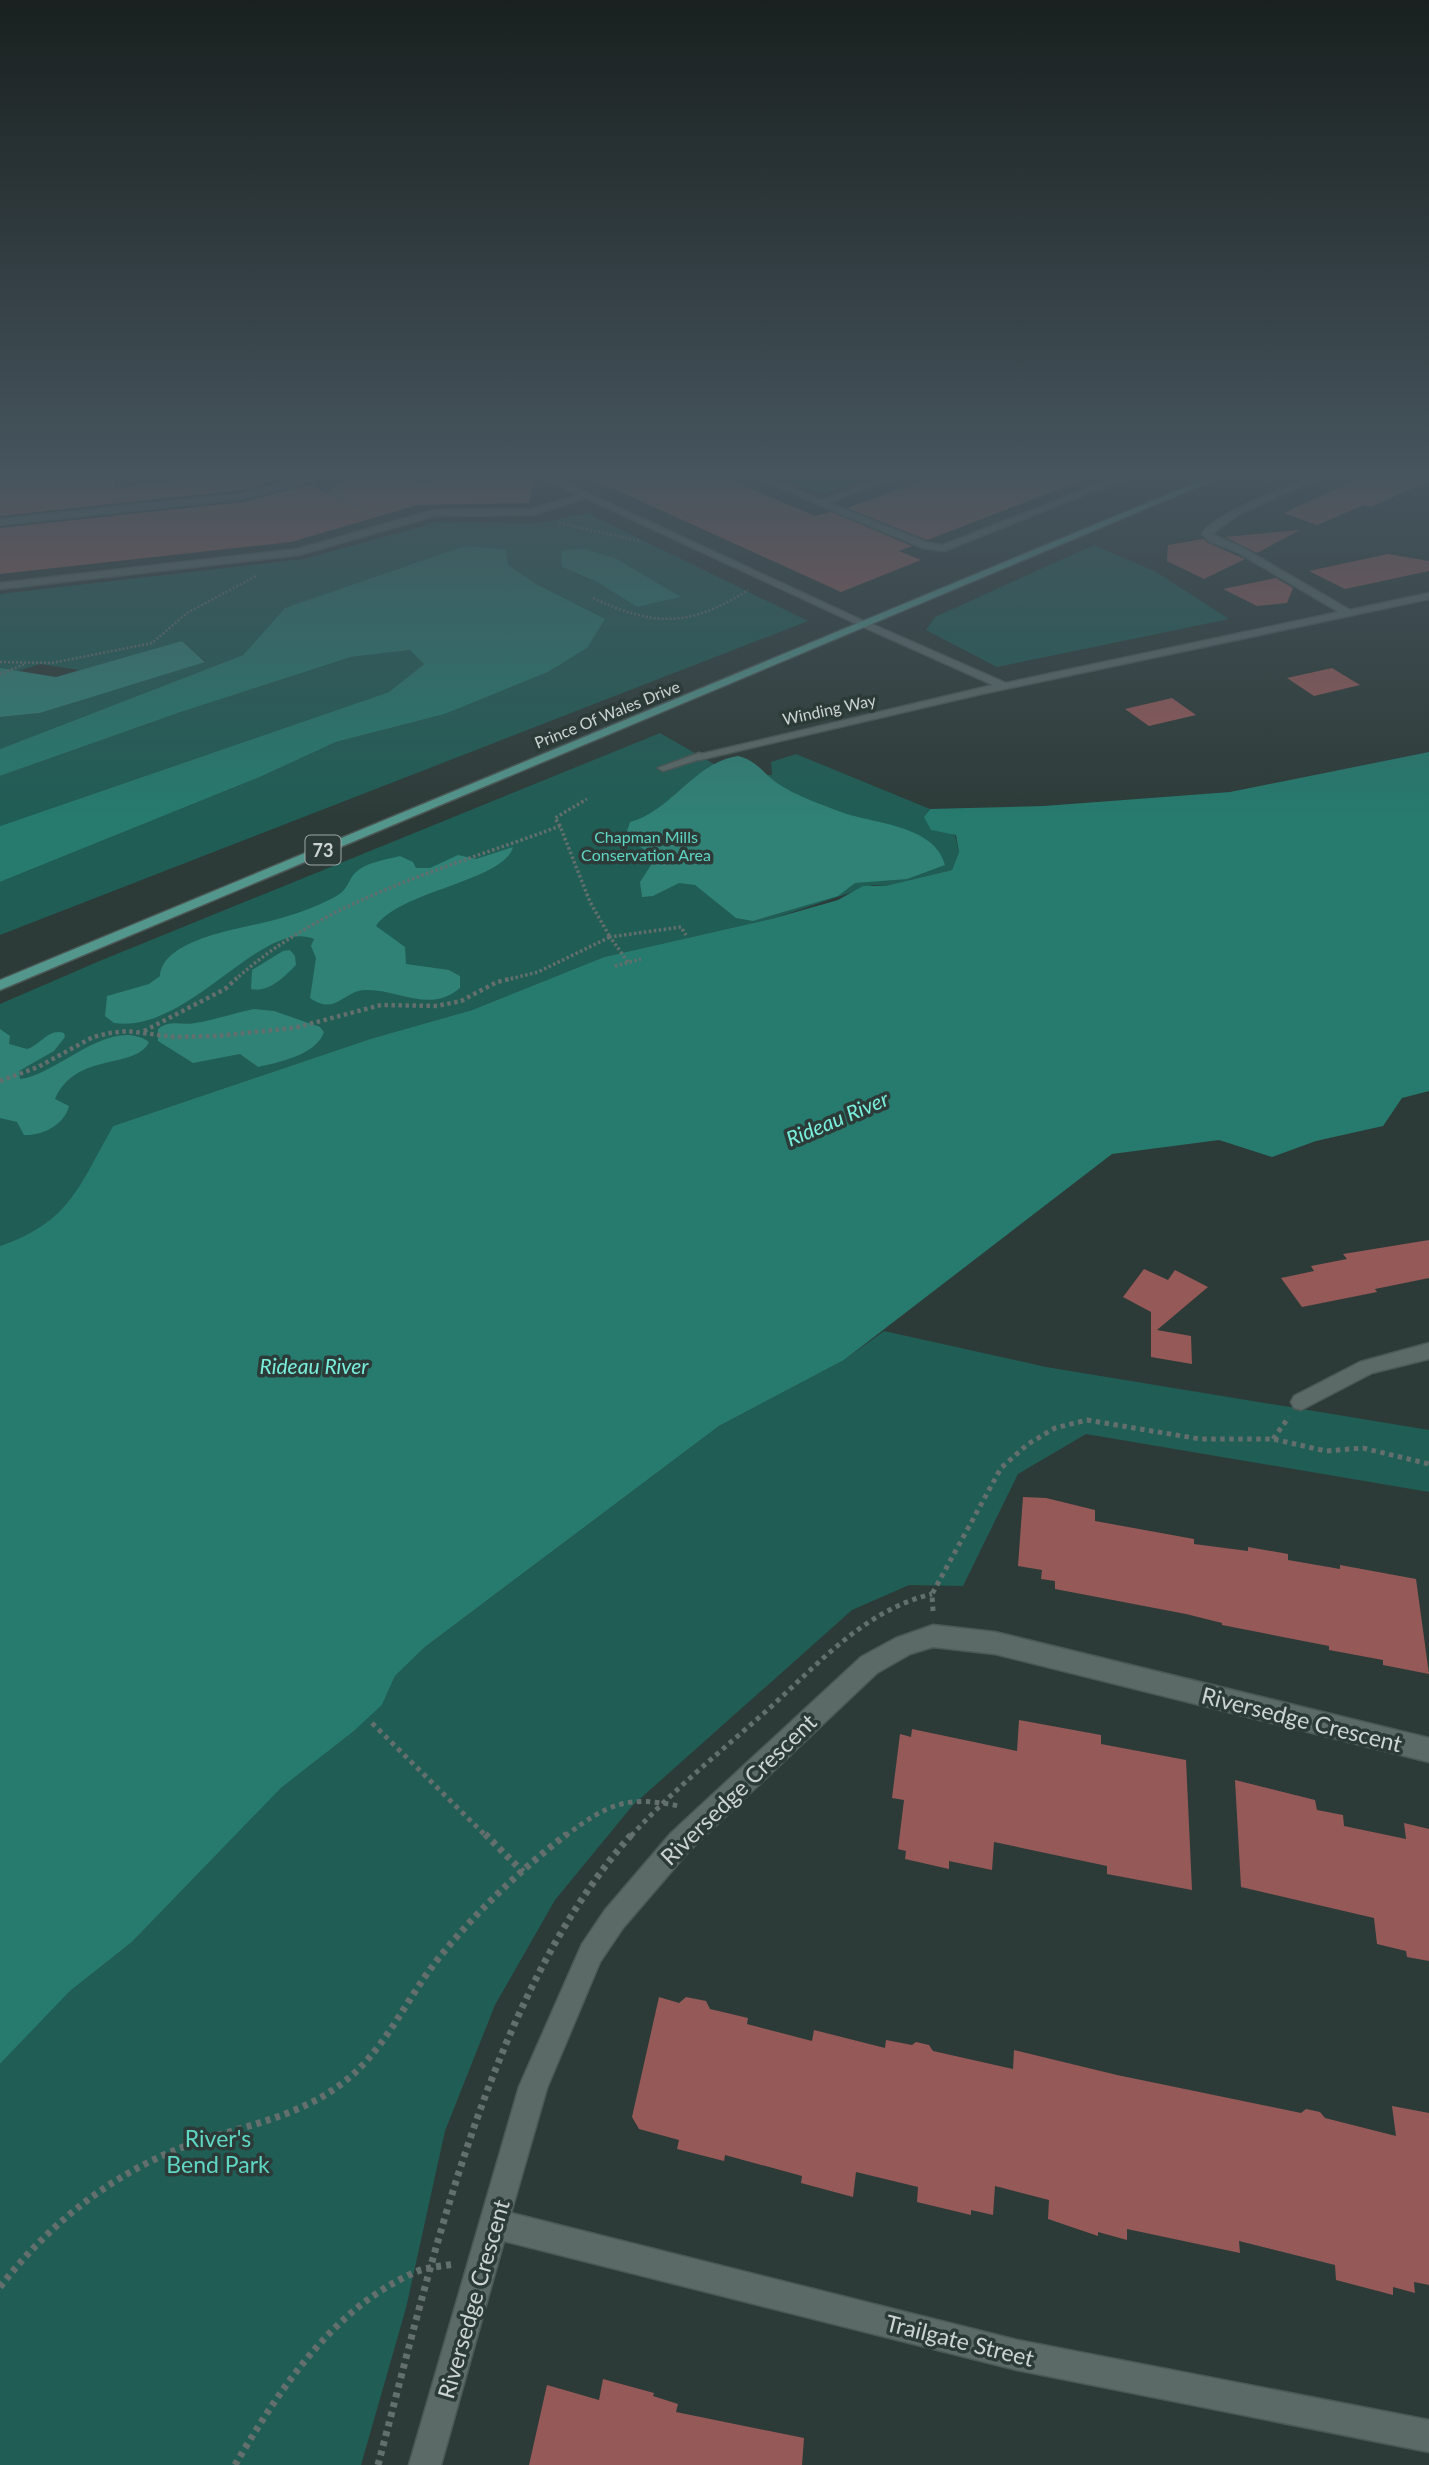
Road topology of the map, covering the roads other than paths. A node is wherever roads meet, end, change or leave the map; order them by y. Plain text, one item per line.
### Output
1 (786, 588) edge
2 (951, 588) edge
3 (1305, 588) edge
4 (1429, 596) edge
5 (1350, 614) junction
6 (865, 624) junction
7 (1004, 686) junction
8 (699, 756) joint
9 (663, 768) dead end
10 (0, 985) edge
11 (1429, 1351) edge
12 (1301, 1402) dead end
13 (1429, 1750) edge
14 (496, 2224) junction
15 (1429, 2436) edge
16 (425, 2465) edge

1 - 6 street
2 - 6 main road, Prince Of Wales Drive / 73
3 - 5 street
4 - 5 street, Winding Way
5 - 7 street, Winding Way
6 - 7 street
6 - 10 main road, Prince Of Wales Drive / 73
7 - 8 street, Winding Way
8 - 9 lane, Winding Way
11 - 12 street
13 - 14 street, Riversedge Crescent
14 - 15 street, Trailgate Street
14 - 16 street, Riversedge Crescent

